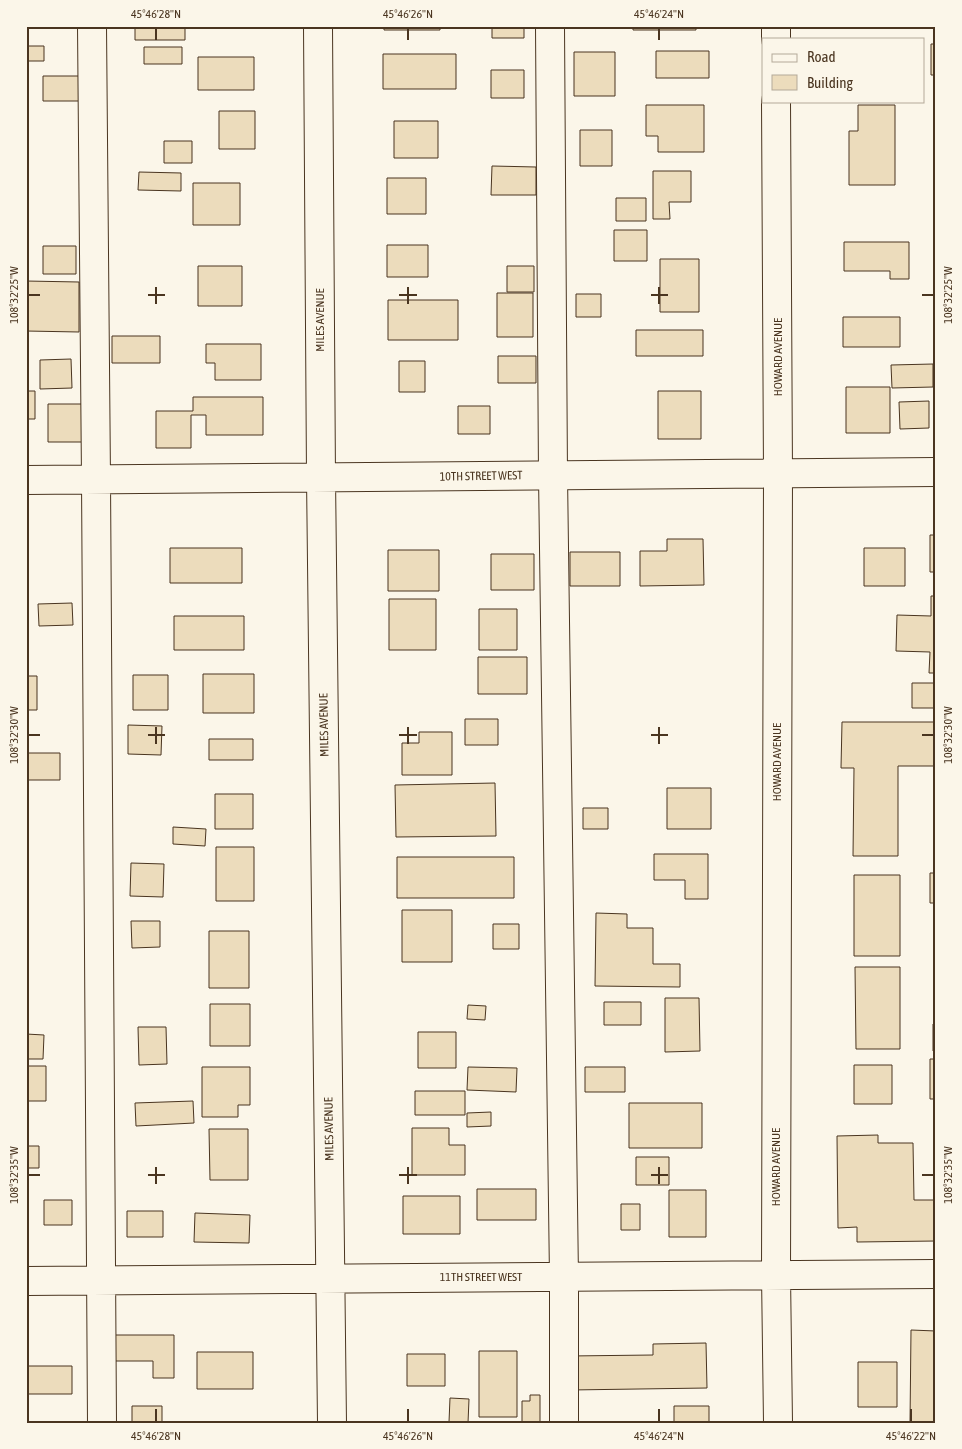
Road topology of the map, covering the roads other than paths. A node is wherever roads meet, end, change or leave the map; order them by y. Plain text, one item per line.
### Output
1 (92, 26) edge
2 (318, 26) edge
3 (550, 26) edge
4 (776, 102) edge
5 (936, 472) edge
6 (778, 473) junction
7 (553, 475) junction
8 (320, 477) junction
9 (96, 479) junction
10 (26, 480) edge
11 (936, 1274) edge
12 (776, 1275) junction
13 (564, 1277) junction
14 (331, 1278) junction
15 (102, 1280) junction
16 (26, 1281) edge
17 (102, 1423) edge
18 (332, 1423) edge
19 (564, 1423) edge
20 (778, 1423) edge

1 - 9 street
2 - 8 street, MILES AVENUE
3 - 7 street
4 - 6 street, HOWARD AVENUE
5 - 6 street, 10TH STREET WEST
6 - 7 street, 10TH STREET WEST
6 - 12 street, HOWARD AVENUE
7 - 8 street, 10TH STREET WEST
7 - 13 street
8 - 9 street, 10TH STREET WEST
8 - 14 street, MILES AVENUE
9 - 10 street, 10TH STREET WEST
9 - 15 street
11 - 12 street, 11TH STREET WEST
12 - 13 street, 11TH STREET WEST
12 - 20 street, HOWARD AVENUE
13 - 14 street, 11TH STREET WEST
13 - 19 street
14 - 15 street, 11TH STREET WEST
14 - 18 street, MILES AVENUE
15 - 16 street, 11TH STREET WEST
15 - 17 street

